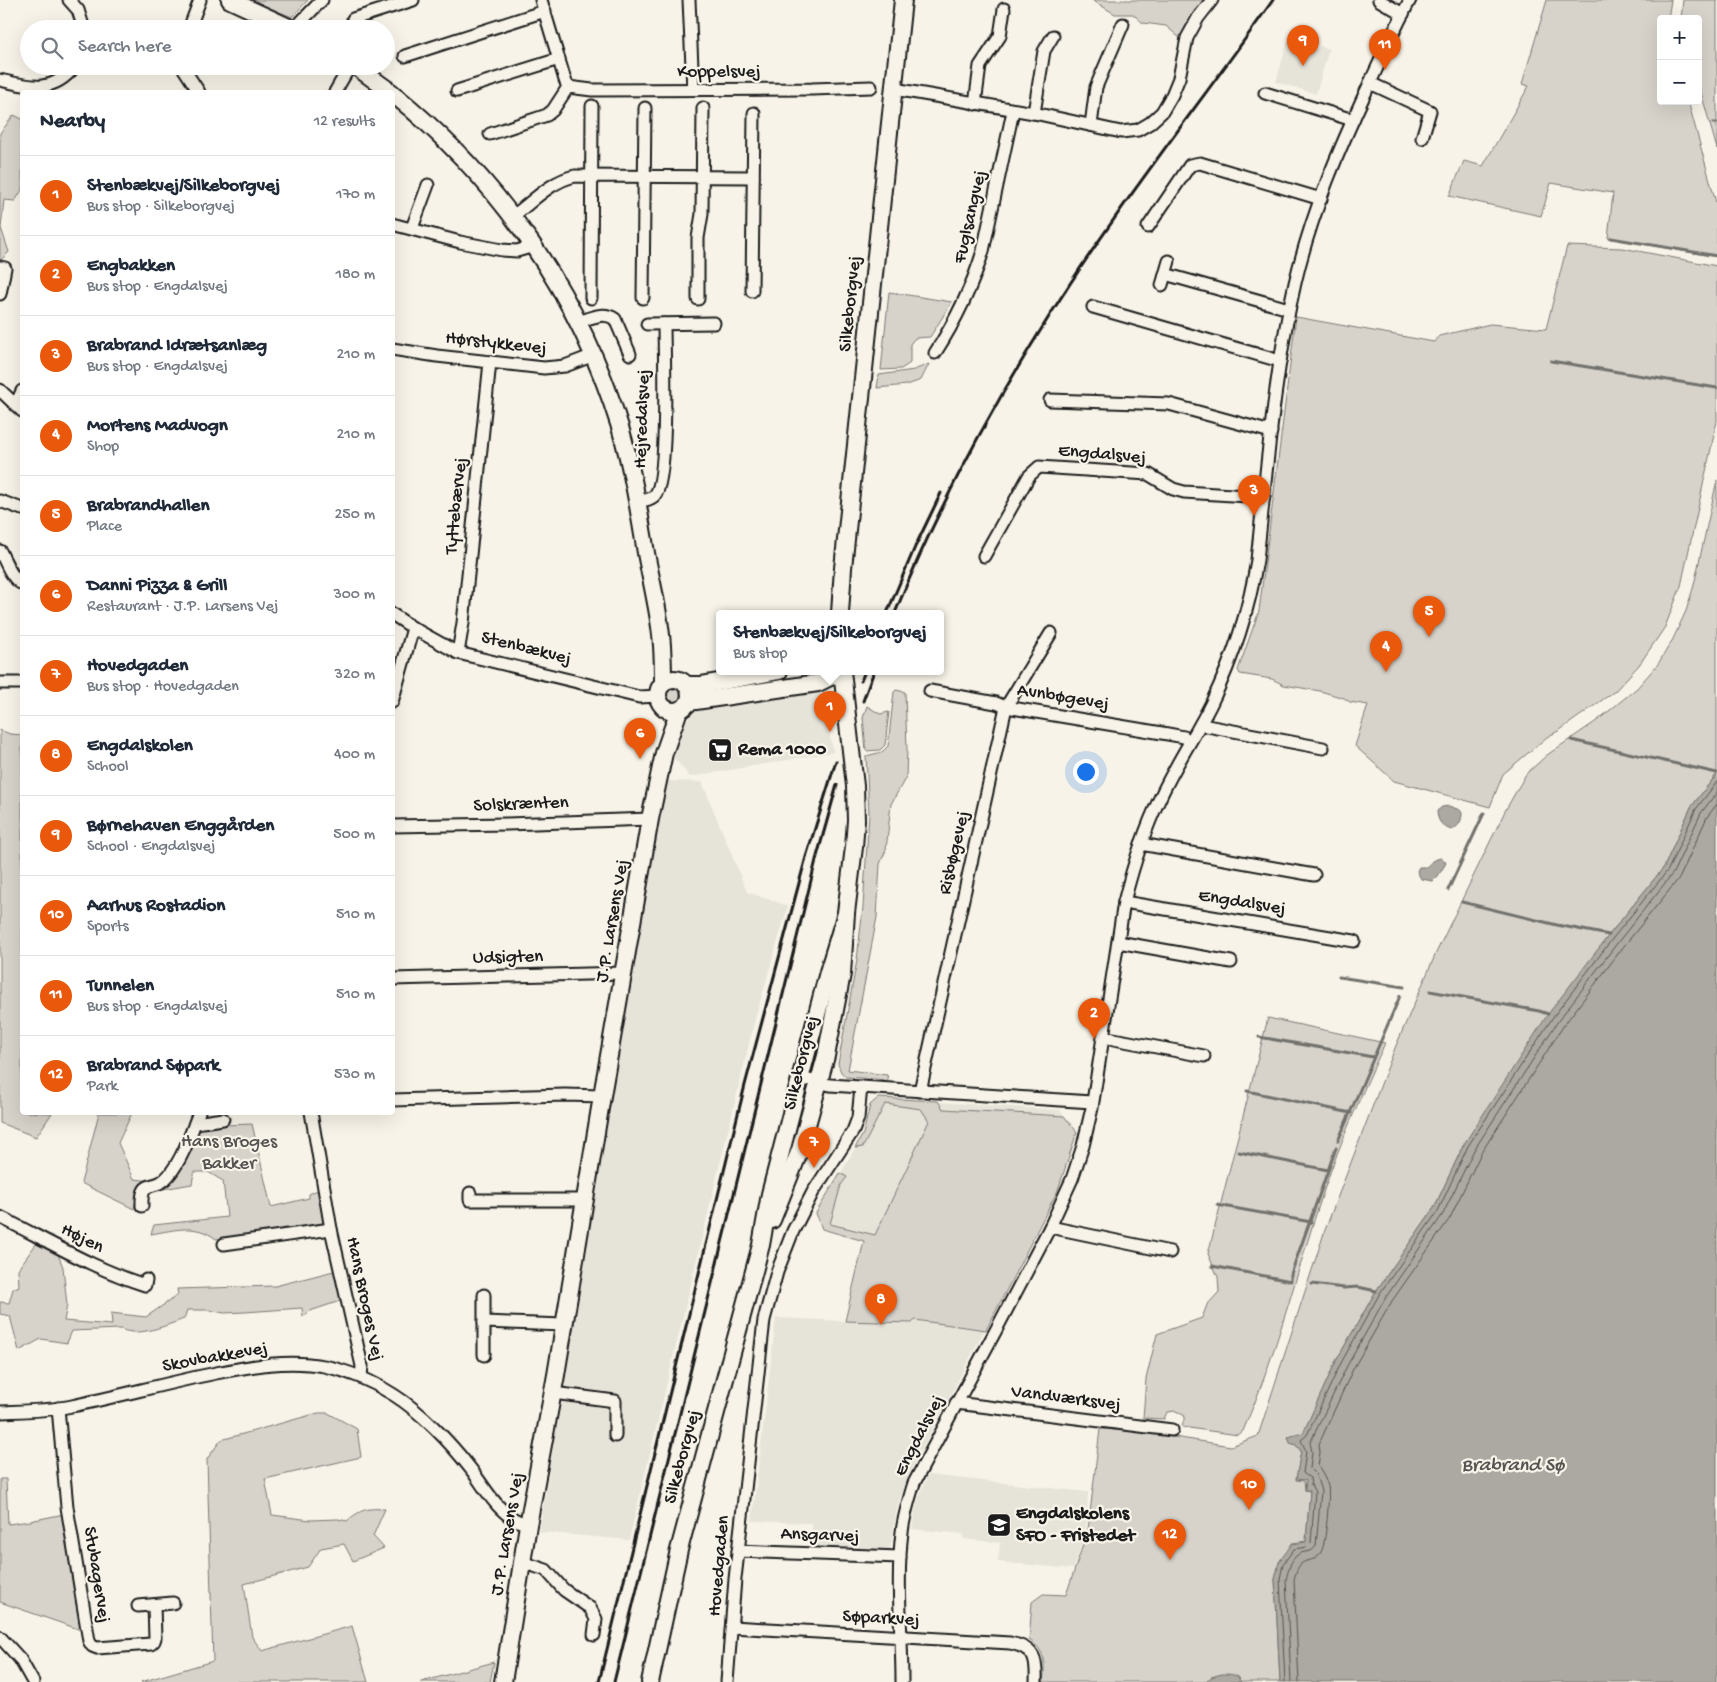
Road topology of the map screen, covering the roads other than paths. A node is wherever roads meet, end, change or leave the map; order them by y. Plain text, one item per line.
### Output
1 (69, 0) edge
2 (200, 0) edge
3 (230, 0) edge
4 (322, 0) edge
5 (413, 0) edge
6 (688, 0) edge
7 (903, 0) edge
8 (1212, 0) edge
9 (1379, 0) edge
10 (1410, 0) edge
11 (543, 6) edge
12 (1004, 9) dead end
13 (1403, 14) junction
14 (353, 19) dead end
15 (81, 20) edge
16 (192, 20) edge
17 (273, 20) edge
18 (302, 20) edge
19 (1123, 24) dead end
20 (1053, 36) dead end
21 (405, 56) dead end
22 (559, 59) junction
23 (67, 75) edge
24 (188, 75) edge
25 (345, 75) edge
26 (367, 75) edge
27 (0, 80) edge
28 (1370, 83) junction
29 (568, 87) junction
30 (871, 87) dead end
31 (51, 89) edge
32 (694, 89) junction
33 (894, 89) junction
34 (198, 90) edge
35 (336, 90) edge
36 (388, 90) edge
37 (457, 91) dead end
38 (1265, 93) dead end
39 (395, 95) edge
40 (975, 104) junction
41 (592, 106) dead end
42 (645, 108) dead end
43 (702, 108) dead end
44 (1013, 111) junction
45 (754, 113) dead end
46 (1034, 113) junction
47 (1353, 120) junction
48 (1091, 125) junction
49 (490, 134) dead end
50 (1422, 138) dead end
51 (591, 176) junction
52 (644, 176) junction
53 (702, 177) junction
54 (754, 177) junction
55 (428, 185) dead end
56 (1321, 199) junction
57 (513, 216) junction
58 (395, 225) edge
59 (1148, 227) dead end
60 (412, 228) junction
61 (534, 246) junction
62 (1169, 260) dead end
63 (0, 267) edge
64 (752, 291) dead end
65 (0, 294) edge
66 (590, 298) dead end
67 (643, 298) dead end
68 (698, 299) dead end
69 (1093, 307) dead end
70 (1289, 309) junction
71 (578, 322) junction
72 (714, 322) dead end
73 (647, 324) dead end
74 (664, 324) junction
75 (395, 349) edge
76 (630, 354) dead end
77 (935, 354) dead end
78 (594, 355) junction
79 (1280, 361) junction
80 (490, 362) junction
81 (0, 390) edge
82 (1050, 400) dead end
83 (19, 408) edge
84 (1272, 432) junction
85 (1264, 496) junction
86 (0, 501) edge
87 (638, 502) junction
88 (20, 508) edge
89 (0, 551) edge
90 (984, 556) dead end
91 (20, 583) edge
92 (840, 610) edge
93 (395, 616) edge
94 (413, 628) junction
95 (1051, 633) dead end
96 (458, 653) junction
97 (757, 675) edge
98 (834, 675) edge
99 (842, 675) edge
100 (0, 683) edge
101 (20, 683) edge
102 (395, 691) edge
103 (930, 691) dead end
104 (674, 695) junction
105 (1006, 707) junction
106 (1200, 723) junction
107 (1190, 741) junction
108 (1323, 748) dead end
109 (650, 819) junction
110 (395, 826) edge
111 (1141, 844) junction
112 (1314, 875) dead end
113 (1124, 902) junction
114 (846, 913) junction
115 (1354, 941) dead end
116 (1118, 942) junction
117 (1231, 962) dead end
118 (624, 973) junction
119 (395, 979) edge
120 (1103, 1037) junction
121 (1204, 1056) dead end
122 (801, 1078) junction
123 (819, 1082) junction
124 (861, 1087) junction
125 (920, 1091) junction
126 (602, 1096) junction
127 (395, 1100) edge
128 (1092, 1102) junction
129 (312, 1115) edge
130 (197, 1118) edge
131 (223, 1120) dead end
132 (470, 1193) dead end
133 (585, 1200) junction
134 (142, 1206) dead end
135 (0, 1217) edge
136 (1050, 1227) junction
137 (331, 1229) junction
138 (224, 1244) dead end
139 (761, 1245) junction
140 (1170, 1252) dead end
141 (146, 1280) dead end
142 (484, 1295) dead end
143 (484, 1322) junction
144 (564, 1326) junction
145 (484, 1355) dead end
146 (361, 1377) junction
147 (553, 1393) junction
148 (956, 1403) junction
149 (58, 1408) junction
150 (0, 1412) edge
151 (1172, 1430) dead end
152 (615, 1436) dead end
153 (528, 1526) junction
154 (738, 1551) junction
155 (900, 1557) junction
156 (522, 1562) junction
157 (173, 1604) dead end
158 (154, 1605) junction
159 (138, 1606) dead end
160 (732, 1628) junction
161 (594, 1634) dead end
162 (0, 1637) edge
163 (901, 1638) junction
164 (33, 1682) edge
165 (503, 1682) edge
166 (650, 1682) edge
167 (727, 1682) edge
168 (902, 1682) edge
169 (1036, 1682) edge

1 - 15 street
2 - 16 street
3 - 17 street
4 - 18 street
5 - 14 street
6 - 32 street
7 - 33 street, Silkeborgvej
8 - 48 street
9 - 13 street
10 - 13 street, Engdalsvej
11 - 21 street
11 - 22 street
12 - 40 street
13 - 28 street, Engdalsvej
19 - 48 street
20 - 46 street
22 - 29 street
22 - 37 street
23 - 31 street
24 - 34 street
25 - 35 street
26 - 36 street, Hejredalsvej
27 - 31 street
28 - 47 street, Engdalsvej
28 - 50 street
29 - 32 street, Koppelsvej
29 - 49 street
30 - 32 street, Koppelsvej
33 - 40 street
33 - 92 street, Silkeborgvej
38 - 47 street
39 - 57 street, Hejredalsvej
40 - 44 street
41 - 51 street
42 - 52 street
43 - 53 street
44 - 46 street
44 - 77 street, Fuglsangvej
45 - 54 street
46 - 48 street
47 - 56 street, Engdalsvej
51 - 52 street
51 - 57 street
51 - 66 street
52 - 53 street
52 - 67 street
53 - 54 street
53 - 68 street
54 - 64 street
55 - 60 street
56 - 59 street
56 - 70 street, Engdalsvej
57 - 61 street, Hejredalsvej
58 - 60 street
60 - 61 street
61 - 71 street, Hejredalsvej
62 - 70 street
63 - 65 street
69 - 79 street
70 - 79 street, Engdalsvej
71 - 76 street, Hejredalsvej
71 - 78 street, Hejredalsvej
72 - 74 street
73 - 74 street
74 - 87 street, Hejredalsvej
75 - 80 street, Hørstykkevej
78 - 80 street, Hørstykkevej
78 - 87 street, Hejredalsvej
79 - 84 street, Engdalsvej
80 - 96 street, Tyttebærvej
81 - 83 street
82 - 84 street
84 - 85 street, Engdalsvej
85 - 90 street, Engdalsvej
85 - 106 street, Engdalsvej
86 - 88 street
87 - 104 street, Hejredalsvej
89 - 91 street
93 - 94 street, Stenbækvej
94 - 96 street, Stenbækvej
94 - 102 street
95 - 105 street, Risbøgevej
96 - 104 street, Stenbækvej
97 - 104 street, Stenbækvej
98 - 104 street, Stenbækvej
99 - 114 street, Silkeborgvej
100 - 101 street
103 - 105 street, Avnbøgevej
104 - 109 street, J.P. Larsens Vej
105 - 107 street, Avnbøgevej
105 - 125 street, Risbøgevej
106 - 107 street, Engdalsvej
106 - 108 street
107 - 111 street, Engdalsvej
109 - 110 street, Solskrænten
109 - 118 street, J.P. Larsens Vej
111 - 112 street, Engdalsvej
111 - 113 street, Engdalsvej
113 - 115 street, Engdalsvej
113 - 116 street, Engdalsvej
114 - 122 street, Silkeborgvej
114 - 123 street, Silkeborgvej
116 - 117 street
116 - 120 street, Engdalsvej
118 - 119 street, Udsigten
118 - 126 street, J.P. Larsens Vej
120 - 121 street
120 - 128 street, Engdalsvej
122 - 123 street
122 - 139 street, Silkeborgvej
123 - 124 street
123 - 139 street, Silkeborgvej
124 - 125 street
124 - 154 street, Hovedgaden
125 - 128 street
126 - 127 street
126 - 133 street, J.P. Larsens Vej
128 - 136 street, Engdalsvej
129 - 137 street, Hans Broges Vej
130 - 131 street
130 - 134 street
132 - 133 street
133 - 144 street, J.P. Larsens Vej
135 - 141 street, Højen
136 - 140 street
136 - 148 street, Engdalsvej
137 - 138 street, Hans Broges Vej
137 - 146 street, Hans Broges Vej
139 - 166 street, Silkeborgvej
142 - 143 street
143 - 144 street
143 - 145 street
144 - 147 street, J.P. Larsens Vej
146 - 149 street, Skovbakkevej
146 - 153 street, Skovbakkevej
147 - 152 street
147 - 153 street, J.P. Larsens Vej
148 - 151 street, Vandværksvej
148 - 155 street, Engdalsvej
149 - 150 street, Skovbakkevej
149 - 158 street, Stubagervej
153 - 156 street, J.P. Larsens Vej
154 - 155 street, Ansgarvej
154 - 160 street, Hovedgaden
155 - 163 street, Engdalsvej
156 - 161 street
156 - 165 street, J.P. Larsens Vej
157 - 158 street, Stubagervej
158 - 159 street, Stubagervej
160 - 163 street, Søparkvej
160 - 167 street, Hovedgaden
162 - 164 street
163 - 168 street, Engdalsvej
163 - 169 street, Søparkvej

